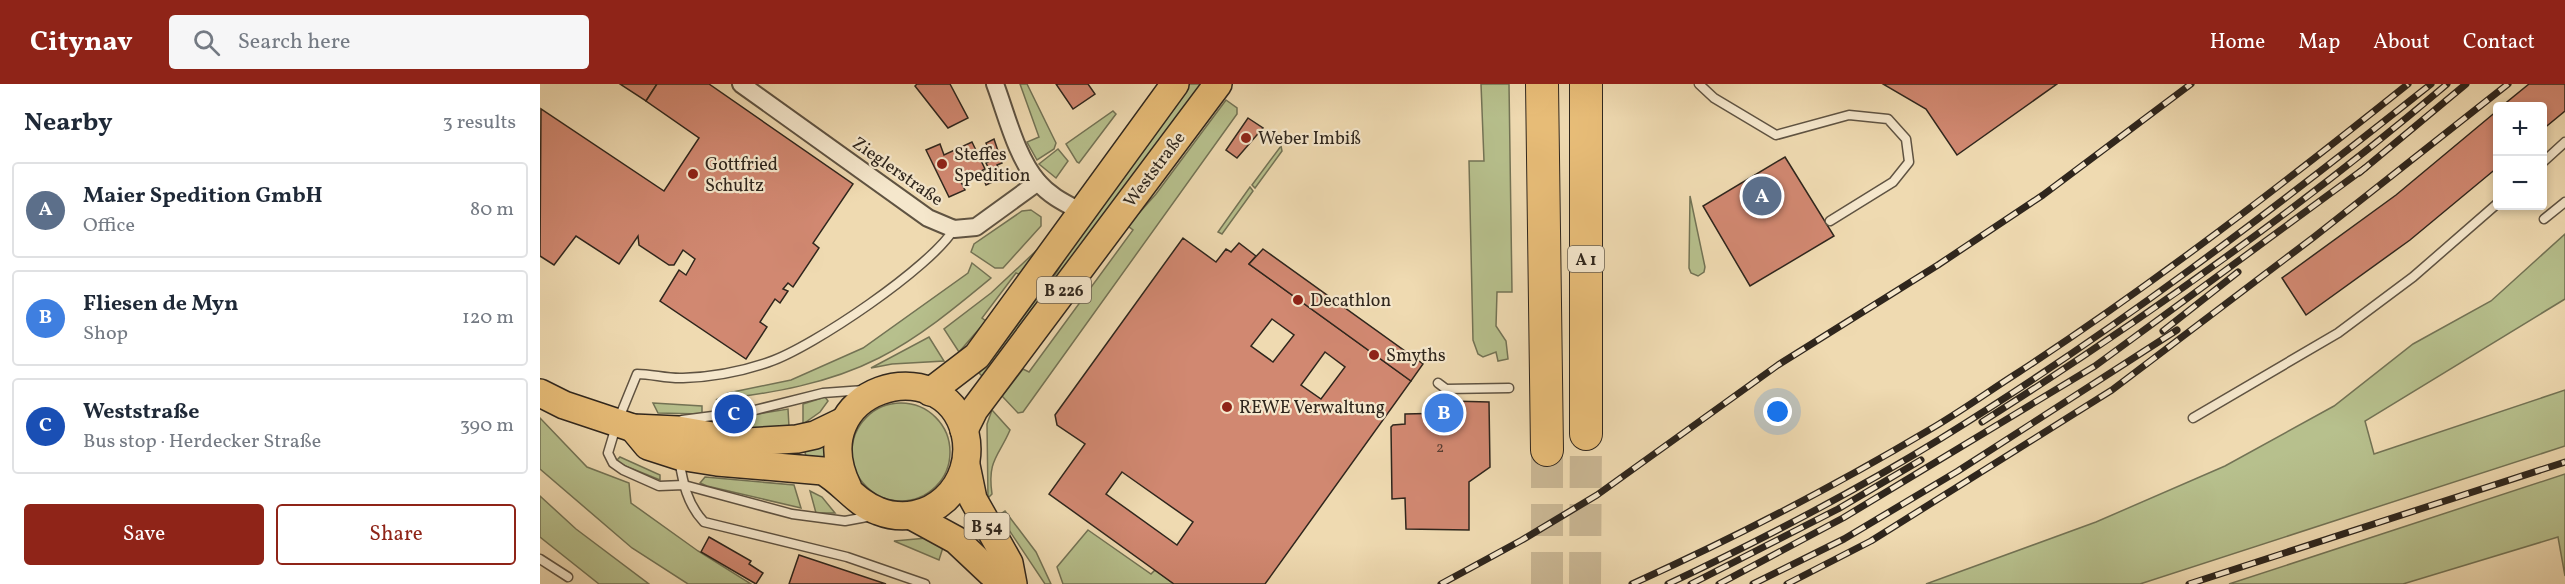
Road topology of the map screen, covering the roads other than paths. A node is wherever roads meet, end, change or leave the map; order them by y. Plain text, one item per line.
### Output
1 (741, 84) edge
2 (995, 84) edge
3 (1175, 84) edge
4 (1218, 84) edge
5 (1542, 84) edge
6 (1586, 84) edge
7 (1699, 84) edge
8 (2565, 142) edge
9 (2547, 158) edge
10 (1038, 182) junction
11 (2565, 202) edge
12 (2493, 207) edge
13 (1080, 211) junction
14 (2544, 219) dead end
15 (1830, 221) dead end
16 (954, 229) junction
17 (1438, 383) dead end
18 (1509, 388) dead end
19 (882, 389) junction
20 (930, 392) junction
21 (540, 393) edge
22 (2193, 418) dead end
23 (844, 421) junction
24 (625, 426) junction
25 (964, 430) junction
26 (1586, 434) tunnel mouth
27 (1547, 450) tunnel mouth
28 (679, 456) junction
29 (966, 465) junction
30 (684, 485) junction
31 (848, 488) junction
32 (884, 514) junction
33 (912, 516) junction
34 (540, 559) edge
35 (568, 578) dead end
36 (925, 584) edge
37 (1008, 584) edge
38 (1013, 584) edge

1 - 16 street, Zieglerstraße
2 - 10 street
3 - 13 main road, Weststraße / B 226
4 - 25 main road, Weststraße / B 226
5 - 27 highway, A 1
6 - 26 highway, A 1
7 - 15 lane
8 - 9 lane
10 - 13 street
10 - 16 street, Zieglerstraße
11 - 14 lane
12 - 22 lane
13 - 20 main road, Weststraße / B 226
16 - 24 lane
17 - 18 lane
19 - 20 main road, B 54
19 - 23 main road, B 54
19 - 24 lane
20 - 25 main road, B 54
21 - 24 main road, B 54
23 - 24 main road, B 54
23 - 31 main road
24 - 28 main road, B 54
24 - 30 lane
25 - 29 main road, B 54
28 - 30 lane
28 - 31 main road, B 54
29 - 33 main road, B 54
29 - 38 main road, B 54
30 - 32 lane
30 - 36 lane
31 - 32 main road, B 54
32 - 33 main road, B 54
33 - 37 main road, B 54
34 - 35 lane

